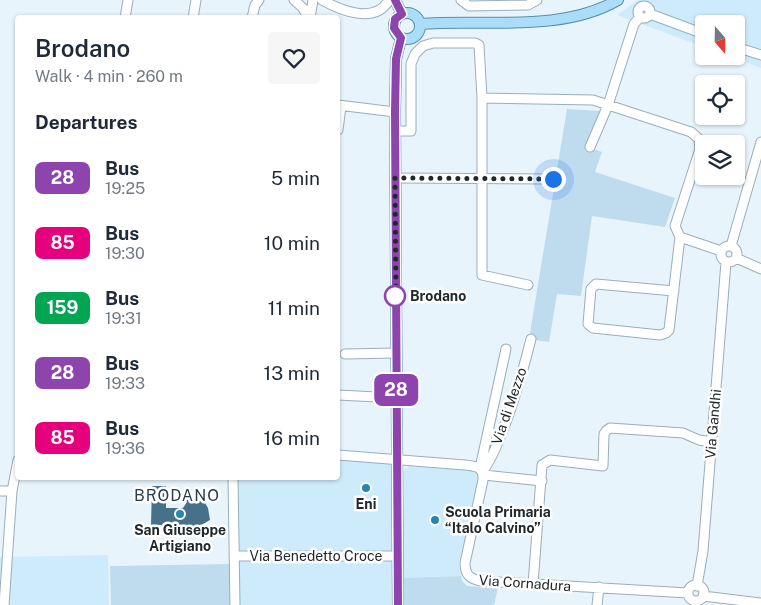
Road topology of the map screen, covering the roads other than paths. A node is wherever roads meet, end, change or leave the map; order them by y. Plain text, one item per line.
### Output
1 (128, 0) edge
2 (196, 0) edge
3 (259, 0) edge
4 (294, 0) edge
5 (313, 0) edge
6 (322, 0) edge
7 (390, 0) edge
8 (395, 0) edge
9 (461, 0) edge
10 (537, 0) edge
11 (618, 0) edge
12 (639, 3) edge
13 (402, 14) junction
14 (650, 14) junction
15 (126, 15) edge
16 (194, 15) edge
17 (253, 15) edge
18 (307, 15) edge
19 (310, 15) edge
20 (640, 17) junction
21 (420, 24) junction
22 (695, 31) edge
23 (401, 38) junction
24 (745, 50) edge
25 (761, 55) edge
26 (482, 98) junction
27 (608, 105) junction
28 (340, 106) edge
29 (395, 112) junction
30 (395, 131) junction
31 (761, 142) edge
32 (590, 147) dead end
33 (482, 177) junction
34 (395, 178) junction
35 (553, 179) dead end
36 (680, 237) junction
37 (731, 246) junction
38 (721, 251) junction
39 (736, 258) junction
40 (726, 262) junction
41 (761, 269) edge
42 (528, 285) dead end
43 (674, 291) junction
44 (531, 339) dead end
45 (506, 349) dead end
46 (396, 353) junction
47 (345, 354) dead end
48 (340, 395) edge
49 (396, 398) junction
50 (712, 442) junction
51 (340, 455) edge
52 (397, 460) junction
53 (482, 472) junction
54 (15, 476) edge
55 (233, 480) edge
56 (542, 481) junction
57 (0, 490) edge
58 (12, 491) junction
59 (234, 556) junction
60 (397, 556) junction
61 (534, 584) junction
62 (697, 586) junction
63 (599, 587) junction
64 (688, 593) junction
65 (703, 596) junction
66 (694, 603) edge
67 (761, 603) edge
68 (4, 605) edge
69 (235, 605) edge
70 (398, 605) edge
71 (597, 605) edge

1 - 15 street
2 - 16 street
3 - 17 street
4 - 18 street
5 - 19 street
6 - 7 street
8 - 13 main road
9 - 10 street
11 - 21 main road
12 - 14 street
12 - 20 street
13 - 21 main road
13 - 23 main road
14 - 20 street
14 - 22 street
20 - 27 street
21 - 23 main road
23 - 29 main road
24 - 25 street
26 - 27 street
26 - 30 street
26 - 33 street
27 - 32 street
27 - 36 street
28 - 29 street
29 - 30 main road
30 - 34 main road
31 - 37 street
33 - 34 street
33 - 35 street
33 - 42 street
34 - 46 main road
36 - 38 street
36 - 43 street
37 - 38 street
37 - 39 street
38 - 40 street
39 - 40 street
39 - 41 street
40 - 50 street, Via Gandhi
43 - 43 street
44 - 53 street, Via di Mezzo
45 - 53 street
46 - 47 street
46 - 49 main road
48 - 49 street
49 - 52 main road
50 - 56 street
50 - 62 street, Via Gandhi
51 - 52 street
52 - 53 street
52 - 60 main road
53 - 56 street
53 - 61 street, Via Cornadura
54 - 58 street
55 - 59 street
56 - 61 street
57 - 58 street
58 - 68 street
59 - 60 street, Via Benedetto Croce
59 - 69 street
60 - 70 main road
61 - 63 street, Via Cornadura
62 - 64 street
62 - 65 street
63 - 64 street, Via Cornadura
63 - 71 street
64 - 66 street
65 - 66 street
65 - 67 street

